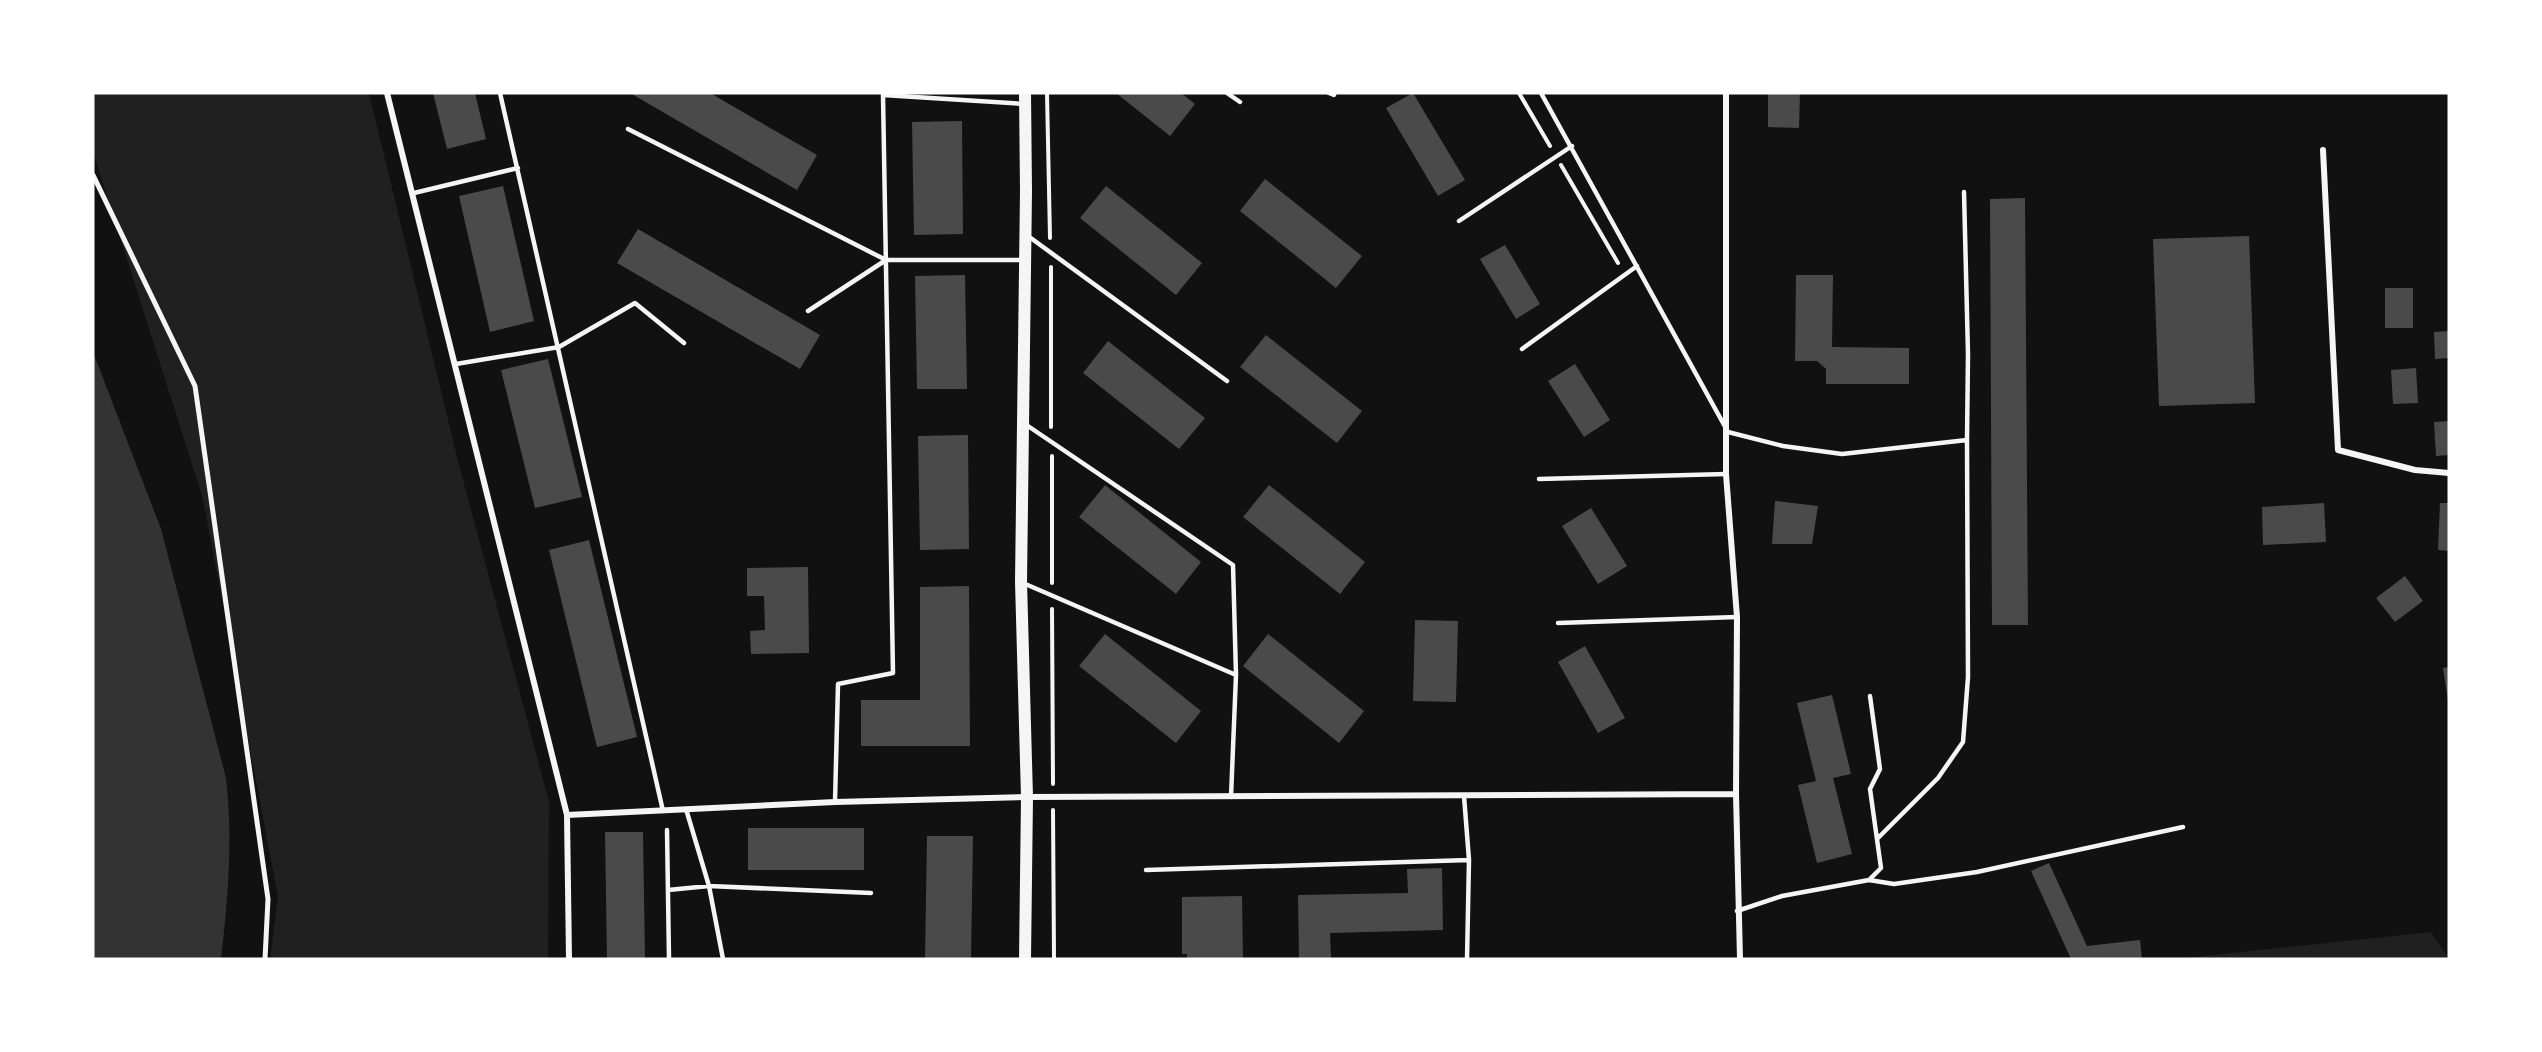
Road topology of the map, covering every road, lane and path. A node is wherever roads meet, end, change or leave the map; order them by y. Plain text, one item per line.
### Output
1 (387, 93) edge
2 (500, 93) edge
3 (1047, 93) edge
4 (1227, 93) edge
5 (1519, 93) edge
6 (1541, 93) edge
7 (1726, 93) edge
8 (883, 94) edge
9 (1025, 98) edge
10 (1240, 102) dead end
11 (628, 129) dead end
12 (1572, 147) junction
13 (2323, 150) dead end
14 (1556, 156) junction
15 (518, 168) junction
16 (93, 175) edge
17 (1964, 192) dead end
18 (414, 193) junction
19 (1459, 221) dead end
20 (1025, 234) junction
21 (1051, 252) junction
22 (886, 260) junction
23 (1025, 260) junction
24 (1637, 266) junction
25 (1625, 275) junction
26 (808, 311) dead end
27 (684, 343) dead end
28 (559, 346) junction
29 (1522, 349) dead end
30 (456, 364) junction
31 (1227, 381) dead end
32 (1023, 423) junction
33 (1728, 432) junction
34 (1967, 440) junction
35 (1052, 442) junction
36 (2449, 473) edge
37 (1726, 474) junction
38 (1539, 478) dead end
39 (1021, 582) junction
40 (1052, 596) junction
41 (1737, 617) junction
42 (1558, 623) dead end
43 (1236, 675) junction
44 (1870, 696) dead end
45 (1736, 794) junction
46 (1464, 796) junction
47 (1027, 797) junction
48 (1053, 797) junction
49 (1231, 797) junction
50 (835, 802) junction
51 (686, 809) junction
52 (663, 811) junction
53 (567, 815) junction
54 (2183, 827) dead end
55 (667, 830) dead end
56 (1878, 838) junction
57 (1469, 860) junction
58 (1146, 870) dead end
59 (1869, 880) junction
60 (709, 886) junction
61 (668, 890) junction
62 (871, 893) dead end
63 (1737, 911) junction
64 (265, 959) edge
65 (569, 959) edge
66 (669, 959) edge
67 (723, 959) edge
68 (1025, 959) edge
69 (1054, 959) edge
70 (1467, 959) edge
71 (1740, 959) edge

1 - 18 street
2 - 15 lane
3 - 21 path
4 - 10 lane
5 - 14 path
6 - 12 lane
7 - 33 street
8 - 9 lane
8 - 22 lane
9 - 20 main road
11 - 22 lane
12 - 14 lane
12 - 24 lane
13 - 36 street
14 - 19 lane
14 - 25 path
15 - 18 lane
15 - 28 lane
16 - 64 street
17 - 34 lane
18 - 30 street
20 - 21 lane
20 - 23 main road
21 - 31 lane
21 - 35 path
22 - 23 lane
22 - 26 lane
22 - 50 lane
23 - 32 main road
24 - 25 lane
24 - 33 lane
25 - 29 lane
27 - 28 lane
28 - 30 lane
28 - 52 lane
30 - 53 street
32 - 35 lane
32 - 39 main road
33 - 34 lane
33 - 37 street
34 - 56 lane
35 - 40 path
35 - 43 lane
37 - 38 lane
37 - 41 street
39 - 40 lane
39 - 47 main road
40 - 43 lane
40 - 48 path
41 - 42 lane
41 - 45 street
43 - 49 lane
44 - 56 lane
45 - 46 street
45 - 63 street
46 - 49 street
46 - 57 lane
47 - 48 street
47 - 50 street
47 - 68 main road
48 - 49 street
48 - 69 path
50 - 51 street
51 - 52 street
51 - 60 lane
52 - 53 street
53 - 65 street
54 - 59 lane
55 - 61 lane
56 - 59 lane
57 - 58 lane
57 - 70 lane
59 - 63 lane
60 - 61 lane
60 - 62 lane
60 - 67 lane
61 - 66 lane
63 - 71 street

